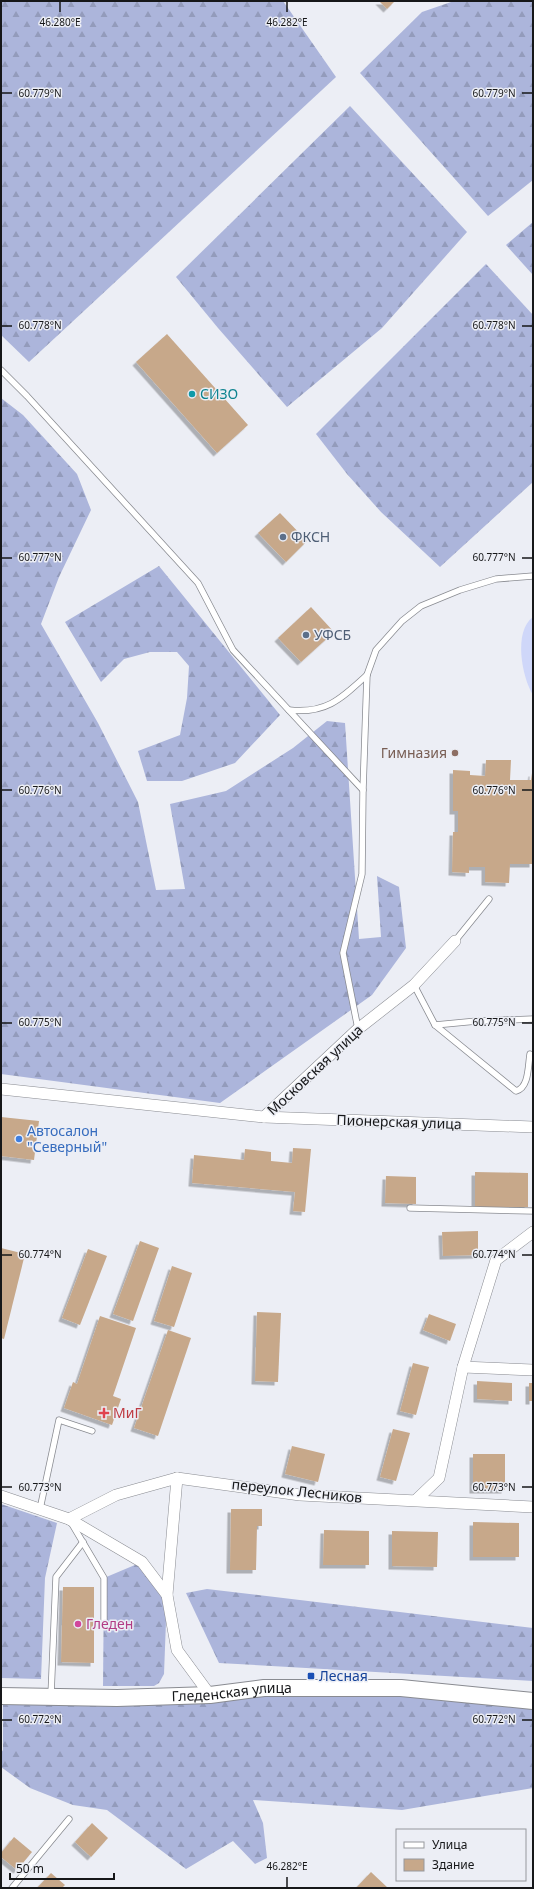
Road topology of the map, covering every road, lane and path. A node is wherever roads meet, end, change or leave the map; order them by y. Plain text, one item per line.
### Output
1 (1, 370) edge
2 (533, 576) edge
3 (367, 675) junction
4 (288, 710) junction
5 (363, 790) junction
6 (489, 898) dead end
7 (455, 941) joint
8 (414, 985) junction
9 (533, 1019) edge
10 (434, 1025) junction
11 (358, 1029) junction
12 (533, 1055) edge
13 (1, 1089) edge
14 (264, 1117) junction
15 (533, 1127) edge
16 (410, 1208) dead end
17 (533, 1211) edge
18 (533, 1232) edge
19 (463, 1367) junction
20 (533, 1370) edge
21 (92, 1431) dead end
22 (177, 1478) junction
23 (1, 1496) edge
24 (416, 1500) junction
25 (533, 1507) edge
26 (40, 1509) junction
27 (69, 1519) junction
28 (83, 1542) junction
29 (167, 1595) junction
30 (104, 1621) dead end
31 (210, 1695) junction
32 (1, 1696) edge
33 (51, 1697) junction
34 (533, 1701) edge
35 (69, 1819) dead end
36 (12, 1888) edge

1 - 4 lane
2 - 3 lane
3 - 4 lane
3 - 5 lane
4 - 5 lane
5 - 11 lane
6 - 7 lane
7 - 8 street, Московская улица
8 - 10 lane
8 - 11 street, Московская улица
9 - 10 lane
10 - 12 lane
11 - 14 street, Московская улица
13 - 14 street, Московская улица
14 - 15 street, Пионерская улица
16 - 17 lane
18 - 19 street
19 - 20 street
19 - 24 street
21 - 26 lane
22 - 24 street, переулок Лесников
22 - 27 street, переулок Лесников
22 - 29 street
23 - 26 street
24 - 25 street, переулок Лесников
26 - 27 street
27 - 28 lane
27 - 29 street
28 - 30 lane
28 - 33 lane
29 - 31 street
31 - 33 main road, Гледенская улица
31 - 34 main road, Гледенская улица
32 - 33 main road, Гледенская улица
35 - 36 lane

